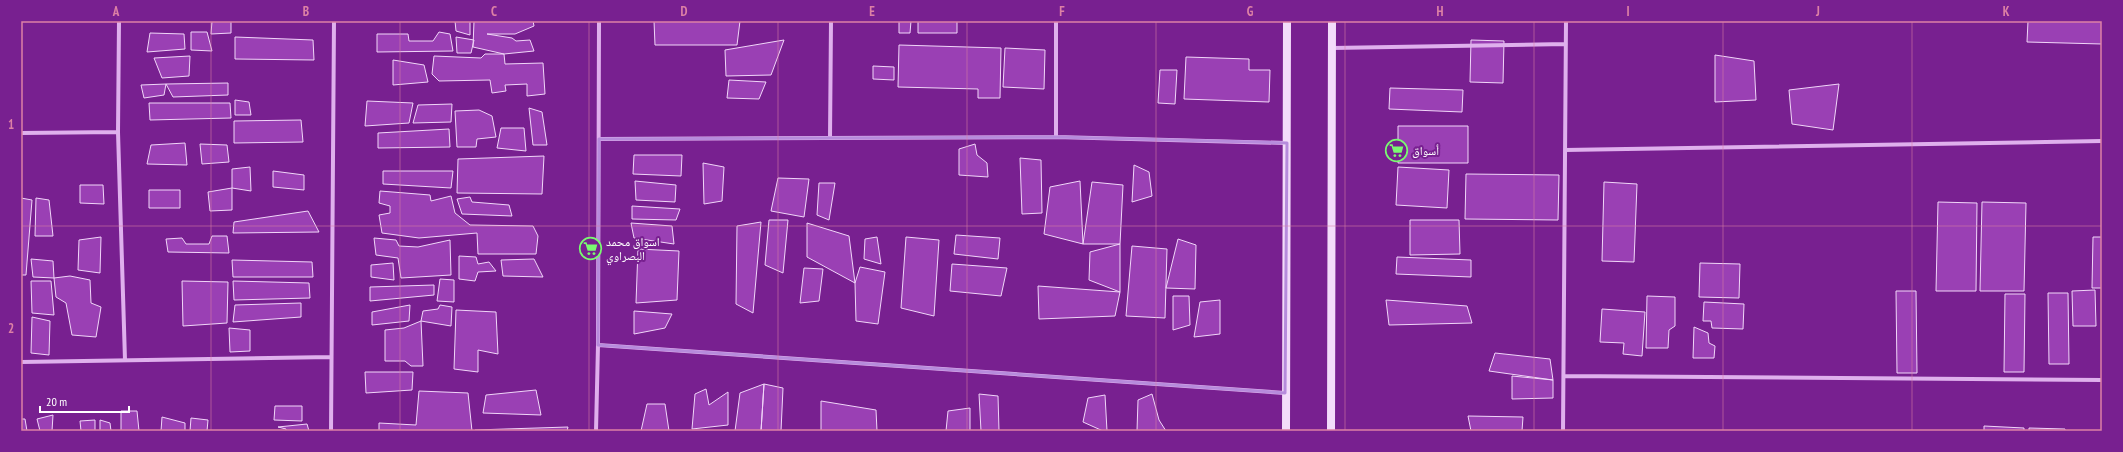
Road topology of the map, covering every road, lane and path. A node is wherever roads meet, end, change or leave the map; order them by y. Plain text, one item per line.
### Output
1 (119, 21) edge
2 (334, 21) edge
3 (599, 21) edge
4 (831, 21) edge
5 (1056, 21) edge
6 (1287, 21) edge
7 (1332, 21) edge
8 (1566, 21) edge
9 (1566, 44) junction
10 (1332, 48) junction
11 (118, 132) junction
12 (21, 133) edge
13 (1056, 137) junction
14 (830, 138) junction
15 (599, 139) junction
16 (2102, 141) edge
17 (1287, 143) junction
18 (1565, 150) junction
19 (598, 345) junction
20 (331, 357) junction
21 (126, 360) junction
22 (21, 362) edge
23 (1564, 376) junction
24 (2102, 380) edge
25 (1285, 393) junction
26 (331, 431) edge
27 (596, 431) edge
28 (1286, 431) edge
29 (1332, 431) edge
30 (1563, 431) edge

1 - 11 street
2 - 20 street
3 - 15 street
4 - 14 street
5 - 13 street
6 - 17 street
7 - 10 street
8 - 9 street
9 - 10 street
9 - 18 street
10 - 29 street
11 - 12 street
11 - 21 street
13 - 14 street
13 - 17 street
14 - 15 street
15 - 19 street
16 - 18 street
17 - 25 street
18 - 23 street
19 - 25 street
19 - 27 street
20 - 21 street
20 - 26 street
21 - 22 street
23 - 24 street
23 - 30 street
25 - 28 street

